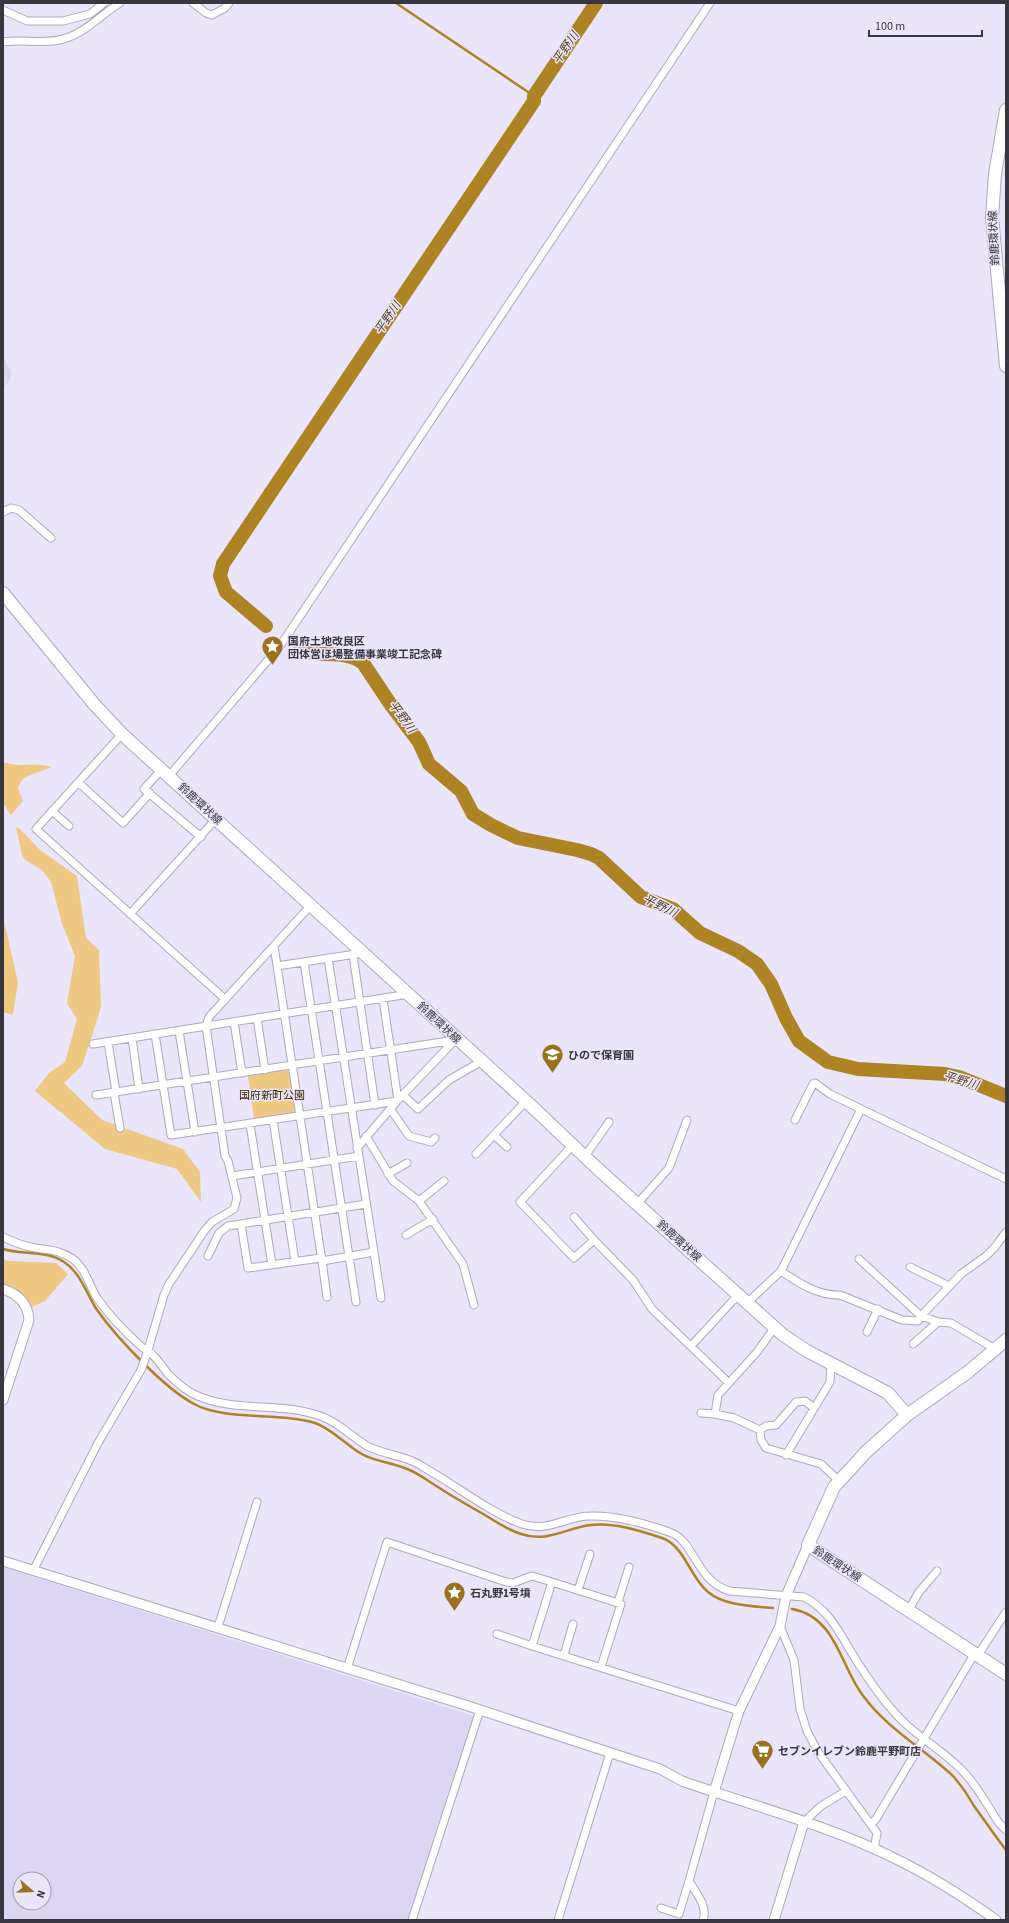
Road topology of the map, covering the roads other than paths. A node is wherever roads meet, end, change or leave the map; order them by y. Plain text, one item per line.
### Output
1 (104, 3) edge
2 (120, 3) edge
3 (193, 3) edge
4 (229, 3) edge
5 (710, 3) edge
6 (3, 10) edge
7 (3, 42) edge
8 (1006, 110) edge
9 (1006, 366) edge
10 (3, 512) edge
11 (51, 538) dead end
12 (3, 593) edge
13 (122, 734) junction
14 (165, 772) junction
15 (79, 783) junction
16 (150, 794) junction
17 (52, 811) junction
18 (216, 819) junction
19 (69, 826) dead end
20 (201, 837) junction
21 (311, 905) junction
22 (130, 914) junction
23 (274, 946) junction
24 (357, 953) junction
25 (328, 958) junction
26 (304, 962) junction
27 (276, 966) junction
28 (409, 994) junction
29 (225, 999) junction
30 (382, 999) junction
31 (359, 1003) junction
32 (336, 1006) junction
33 (311, 1010) junction
34 (284, 1014) junction
35 (257, 1018) junction
36 (234, 1022) junction
37 (206, 1026) junction
38 (179, 1031) junction
39 (155, 1034) junction
40 (132, 1038) junction
41 (456, 1040) junction
42 (108, 1042) junction
43 (93, 1044) dead end
44 (390, 1050) junction
45 (367, 1054) junction
46 (343, 1057) junction
47 (320, 1061) junction
48 (482, 1061) junction
49 (292, 1066) junction
50 (265, 1070) junction
51 (242, 1073) junction
52 (214, 1077) junction
53 (187, 1081) junction
54 (164, 1085) junction
55 (139, 1089) junction
56 (115, 1092) junction
57 (96, 1096) dead end
58 (399, 1099) junction
59 (526, 1101) junction
60 (375, 1105) junction
61 (351, 1108) junction
62 (861, 1109) junction
63 (391, 1110) junction
64 (328, 1112) junction
65 (300, 1116) junction
66 (273, 1120) junction
67 (687, 1120) dead end
68 (795, 1120) dead end
69 (609, 1122) dead end
70 (250, 1124) junction
71 (120, 1128) dead end
72 (221, 1128) junction
73 (195, 1132) junction
74 (494, 1135) junction
75 (366, 1136) junction
76 (435, 1138) dead end
77 (573, 1145) junction
78 (507, 1147) dead end
79 (357, 1148) junction
80 (476, 1154) dead end
81 (359, 1156) junction
82 (585, 1156) junction
83 (335, 1160) junction
84 (407, 1163) dead end
85 (307, 1164) junction
86 (281, 1169) junction
87 (257, 1172) junction
88 (388, 1174) junction
89 (232, 1176) junction
90 (1006, 1179) edge
91 (444, 1181) dead end
92 (419, 1201) junction
93 (366, 1204) junction
94 (637, 1204) junction
95 (342, 1208) junction
96 (314, 1213) junction
97 (288, 1216) junction
98 (574, 1216) dead end
99 (433, 1219) junction
100 (265, 1220) junction
101 (241, 1224) junction
102 (1006, 1232) edge
103 (406, 1235) dead end
104 (3, 1237) edge
105 (594, 1240) junction
106 (374, 1252) junction
107 (208, 1256) dead end
108 (349, 1256) junction
109 (322, 1259) junction
110 (859, 1260) dead end
111 (295, 1261) junction
112 (272, 1265) junction
113 (910, 1267) dead end
114 (781, 1271) junction
115 (949, 1286) junction
116 (3, 1289) edge
117 (327, 1297) dead end
118 (381, 1298) dead end
119 (742, 1299) junction
120 (356, 1302) dead end
121 (474, 1305) dead end
122 (878, 1310) junction
123 (922, 1316) junction
124 (938, 1322) junction
125 (775, 1327) junction
126 (867, 1332) dead end
127 (1006, 1340) edge
128 (913, 1344) dead end
129 (691, 1346) junction
130 (995, 1349) junction
131 (147, 1353) junction
132 (831, 1363) junction
133 (729, 1383) junction
134 (3, 1400) edge
135 (814, 1408) junction
136 (701, 1413) dead end
137 (715, 1414) junction
138 (907, 1415) junction
139 (760, 1430) junction
140 (786, 1455) junction
141 (839, 1481) junction
142 (257, 1502) dead end
143 (808, 1545) junction
144 (590, 1554) dead end
145 (3, 1561) edge
146 (629, 1567) dead end
147 (33, 1571) junction
148 (937, 1571) dead end
149 (552, 1582) junction
150 (578, 1590) junction
151 (786, 1596) junction
152 (618, 1602) junction
153 (908, 1611) junction
154 (1006, 1612) edge
155 (573, 1624) dead end
156 (780, 1626) junction
157 (218, 1627) junction
158 (497, 1634) dead end
159 (532, 1646) junction
160 (976, 1654) junction
161 (564, 1655) junction
162 (602, 1667) junction
163 (347, 1669) junction
164 (1006, 1674) edge
165 (480, 1710) junction
166 (739, 1711) junction
167 (922, 1740) junction
168 (610, 1752) junction
169 (846, 1791) junction
170 (714, 1792) junction
171 (804, 1822) junction
172 (871, 1824) junction
173 (1006, 1830) edge
174 (874, 1849) junction
175 (689, 1881) junction
176 (661, 1908) dead end
177 (412, 1920) edge
178 (558, 1920) edge
179 (703, 1920) edge
180 (774, 1920) edge
181 (996, 1920) edge

1 - 6 street
2 - 7 street
3 - 4 street
5 - 14 street
8 - 9 main road, 鈴鹿環状線
10 - 11 street
12 - 13 main road, 鈴鹿環状線
13 - 14 main road, 鈴鹿環状線
13 - 15 street
14 - 16 street
14 - 18 main road, 鈴鹿環状線
15 - 16 street
15 - 17 street
16 - 20 street
17 - 19 street
17 - 22 street
18 - 20 street
18 - 21 main road, 鈴鹿環状線
20 - 22 street
21 - 23 street
21 - 24 main road, 鈴鹿環状線
22 - 29 street
23 - 27 street
23 - 29 street
24 - 25 street
24 - 28 main road, 鈴鹿環状線
24 - 31 street
25 - 26 street
25 - 32 street
26 - 27 street
26 - 33 street
27 - 34 street
28 - 30 street
28 - 41 main road, 鈴鹿環状線
29 - 37 street
30 - 31 street
30 - 44 street
31 - 32 street
31 - 45 street
32 - 33 street
32 - 46 street
33 - 34 street
33 - 47 street
34 - 35 street
34 - 49 street
35 - 36 street
35 - 50 street
36 - 37 street
36 - 51 street
37 - 38 street
37 - 52 street
38 - 39 street
38 - 53 street
39 - 40 street
39 - 54 street
40 - 42 street
40 - 55 street
41 - 44 street
41 - 48 main road, 鈴鹿環状線
41 - 58 street
42 - 43 street
42 - 56 street
44 - 45 street
44 - 58 street
45 - 46 street
45 - 60 street
46 - 47 street
46 - 61 street
47 - 49 street
47 - 64 street
48 - 58 street
48 - 59 main road, 鈴鹿環状線
49 - 50 street
49 - 65 street
50 - 51 street
51 - 52 street
52 - 53 street
52 - 72 street
53 - 54 street
53 - 73 street
54 - 55 street
54 - 73 street
55 - 56 street
56 - 57 street
56 - 71 street
58 - 60 street
58 - 63 street
59 - 74 street
59 - 77 main road, 鈴鹿環状線
60 - 61 street
61 - 64 street
61 - 79 street
62 - 68 street
62 - 90 street
62 - 114 street
63 - 75 street
63 - 76 street
64 - 65 street
64 - 83 street
65 - 66 street
65 - 85 street
66 - 70 street
66 - 86 street
67 - 94 street
69 - 82 street
70 - 72 street
70 - 87 street
72 - 73 street
72 - 89 street
74 - 78 street
74 - 80 street
75 - 79 street
75 - 88 street
77 - 82 main road, 鈴鹿環状線
77 - 105 street
79 - 81 street
81 - 83 street
81 - 93 street
82 - 94 main road, 鈴鹿環状線
83 - 85 street
83 - 95 street
84 - 88 street
85 - 86 street
85 - 96 street
86 - 87 street
86 - 97 street
87 - 89 street
87 - 100 street
88 - 92 street
89 - 131 street
91 - 92 street
92 - 99 street
93 - 95 street
93 - 106 street
94 - 119 main road, 鈴鹿環状線
95 - 96 street
95 - 108 street
96 - 97 street
96 - 109 street
97 - 100 street
97 - 111 street
98 - 105 street
99 - 103 street
99 - 121 street
100 - 101 street
100 - 112 street
101 - 107 street
101 - 112 street
102 - 115 street
104 - 131 street
105 - 129 street
106 - 108 street
106 - 118 street
108 - 109 street
108 - 120 street
109 - 111 street
109 - 117 street
110 - 123 street
111 - 112 street
113 - 115 street
114 - 119 street
114 - 122 street
115 - 123 street
116 - 134 street
119 - 125 main road, 鈴鹿環状線
119 - 129 street
122 - 123 street
122 - 126 street
123 - 124 street
124 - 128 street
124 - 130 street
125 - 132 main road, 鈴鹿環状線
125 - 133 street
127 - 130 main road, 鈴鹿環状線
129 - 133 street
130 - 138 main road, 鈴鹿環状線
131 - 147 street
131 - 151 street
132 - 135 street
132 - 138 main road, 鈴鹿環状線
133 - 137 street
135 - 139 street
135 - 140 street
136 - 137 street
137 - 139 street
138 - 141 main road, 鈴鹿環状線
139 - 140 street
140 - 141 street
141 - 143 main road, 鈴鹿環状線
142 - 157 street
143 - 151 street
143 - 153 main road, 鈴鹿環状線
144 - 150 street
145 - 147 street
146 - 152 street
147 - 157 street
148 - 153 street
149 - 150 street
149 - 159 street
149 - 163 street
150 - 152 street
151 - 156 street
151 - 167 street
152 - 162 street
153 - 160 main road, 鈴鹿環状線
154 - 160 street
155 - 161 street
156 - 166 street
156 - 169 street
157 - 163 street
158 - 159 street
159 - 161 street
160 - 164 main road, 鈴鹿環状線
160 - 167 street
161 - 162 street
162 - 166 street
163 - 165 street
165 - 168 street
165 - 177 street
166 - 170 street
167 - 172 street
167 - 173 street
168 - 170 street
168 - 178 street
169 - 171 street
169 - 172 street
170 - 171 street
170 - 175 street
171 - 174 street
171 - 180 street
172 - 174 street
174 - 181 street
175 - 176 street
175 - 179 street

